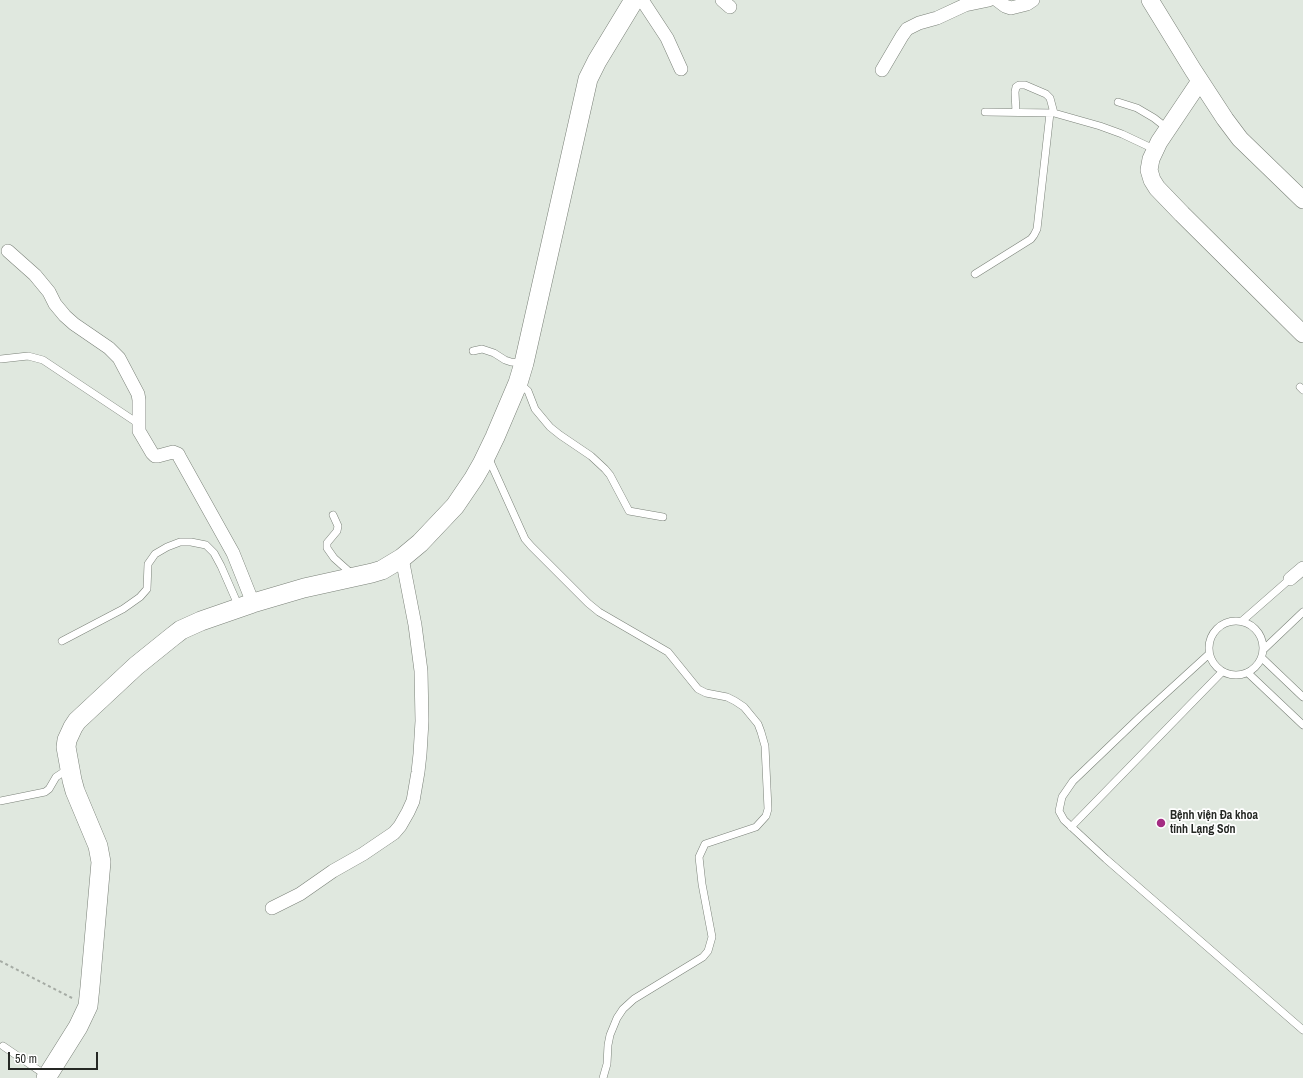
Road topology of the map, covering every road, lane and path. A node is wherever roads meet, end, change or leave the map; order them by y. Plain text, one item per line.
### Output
1 (634, 0) edge
2 (642, 0) edge
3 (990, 0) edge
4 (997, 0) edge
5 (1033, 0) edge
6 (1150, 0) edge
7 (681, 69) dead end
8 (882, 70) dead end
9 (1200, 81) junction
10 (1118, 102) dead end
11 (985, 112) dead end
12 (1016, 112) junction
13 (1052, 113) junction
14 (1168, 129) junction
15 (1156, 150) junction
16 (1303, 200) edge
17 (8, 251) dead end
18 (975, 274) dead end
19 (1303, 334) edge
20 (473, 351) dead end
21 (1, 359) edge
22 (524, 363) junction
23 (518, 383) junction
24 (139, 424) junction
25 (487, 455) junction
26 (333, 515) dead end
27 (663, 517) dead end
28 (402, 558) junction
29 (1303, 568) edge
30 (355, 577) junction
31 (1290, 579) joint
32 (246, 605) junction
33 (1303, 612) edge
34 (1242, 621) junction
35 (62, 641) dead end
36 (1263, 650) junction
37 (1209, 654) junction
38 (1262, 658) junction
39 (1222, 672) junction
40 (1248, 673) junction
41 (1303, 697) edge
42 (1303, 725) edge
43 (70, 768) junction
44 (0, 801) edge
45 (1071, 827) junction
46 (272, 908) dead end
47 (0, 961) edge
48 (88, 1006) junction
49 (1303, 1030) edge
50 (3, 1046) dead end
51 (46, 1077) edge
52 (603, 1078) edge

1 - 22 main road
2 - 7 street
3 - 8 street
4 - 5 street
6 - 9 street
9 - 14 street
9 - 16 street
10 - 14 lane
11 - 12 lane
12 - 13 lane
12 - 13 lane
13 - 15 lane
13 - 18 lane
14 - 15 street
15 - 19 street
17 - 24 street
20 - 22 lane
21 - 24 lane
22 - 23 main road
23 - 25 main road
23 - 27 lane
24 - 32 street
25 - 28 main road
25 - 52 lane
26 - 30 lane
28 - 30 main road
28 - 46 street
29 - 31 street
30 - 32 main road
31 - 34 lane
32 - 35 lane
32 - 43 main road
33 - 36 lane
34 - 36 lane
34 - 37 lane
36 - 38 lane
37 - 39 lane
37 - 45 lane
38 - 40 lane
38 - 41 lane
39 - 40 lane
39 - 45 lane
40 - 42 lane
43 - 44 lane
43 - 48 main road
45 - 49 lane
47 - 48 path
48 - 51 main road
50 - 51 lane

